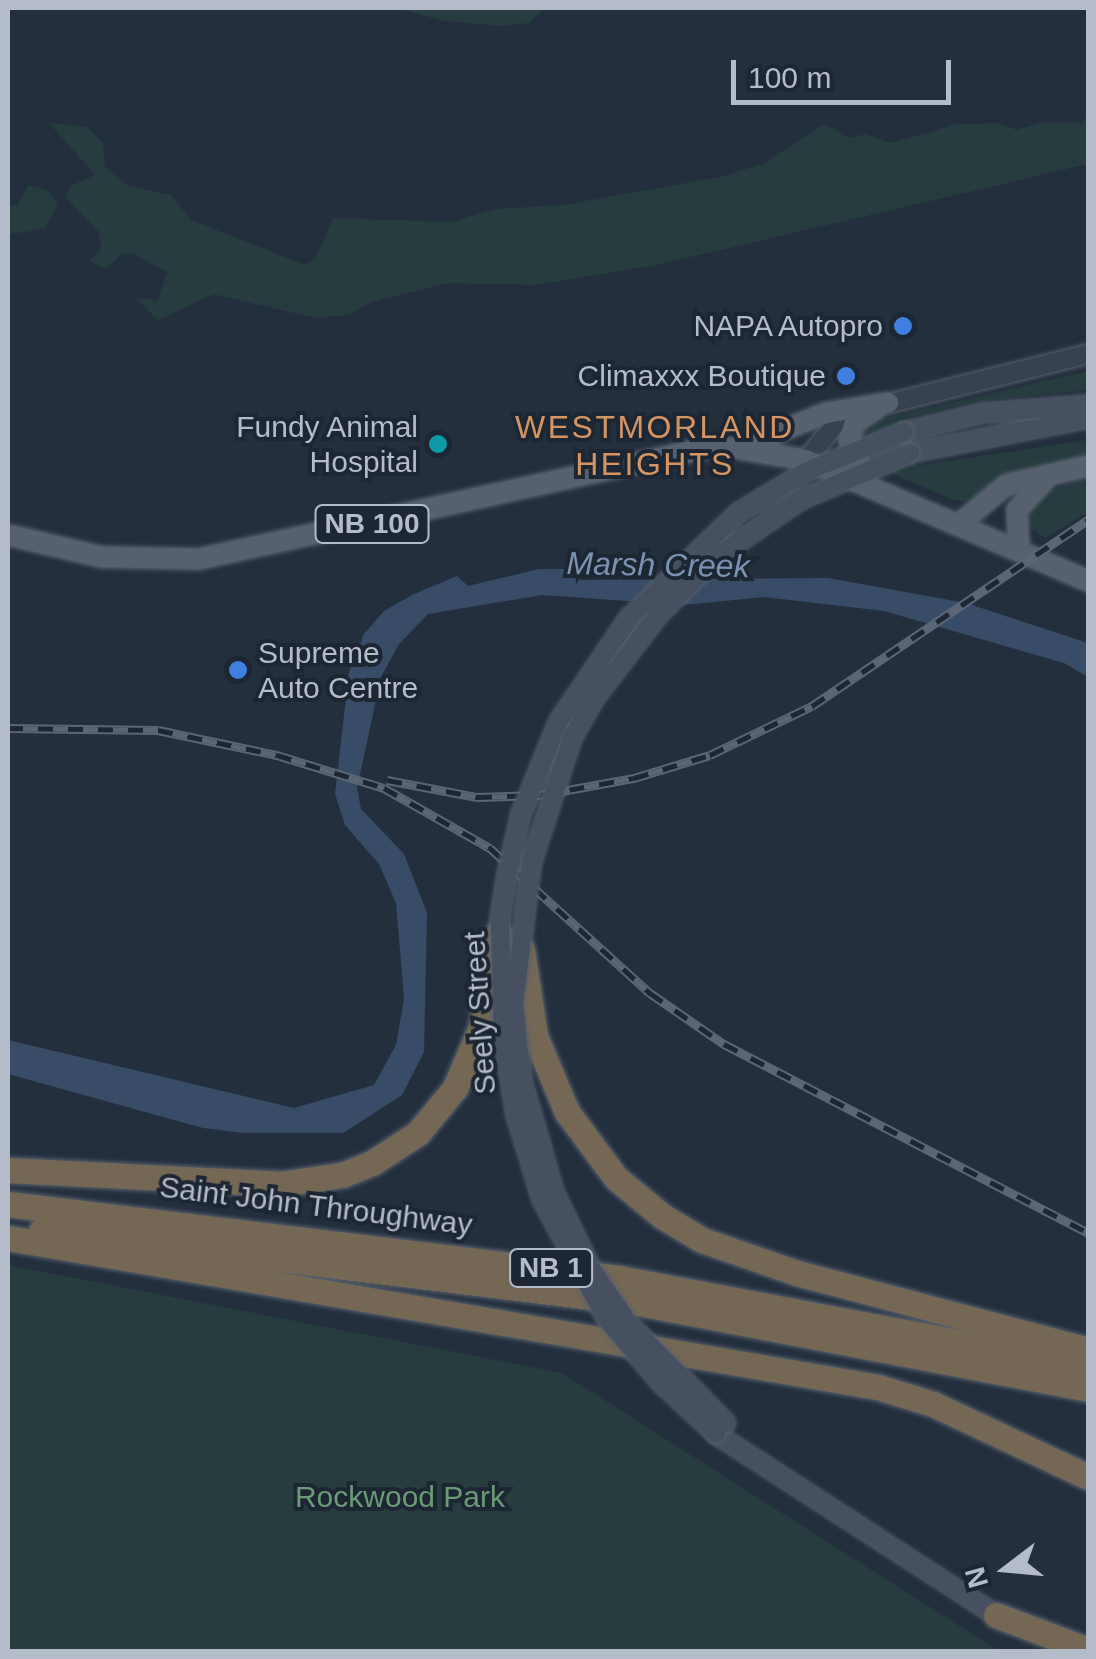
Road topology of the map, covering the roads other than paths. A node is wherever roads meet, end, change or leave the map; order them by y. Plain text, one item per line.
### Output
1 (1088, 354) edge
2 (888, 402) junction
3 (1088, 406) edge
4 (1088, 418) edge
5 (734, 448) junction
6 (806, 460) junction
7 (1088, 466) edge
8 (1060, 472) junction
9 (870, 487) junction
10 (958, 525) junction
11 (8, 535) edge
12 (1018, 550) junction
13 (1088, 581) edge
14 (510, 926) junction
15 (8, 1170) edge
16 (8, 1204) edge
17 (8, 1227) edge
18 (8, 1238) edge
19 (1088, 1350) edge
20 (1088, 1367) edge
21 (1088, 1389) edge
22 (721, 1428) junction
23 (1088, 1477) edge
24 (996, 1616) junction
25 (1088, 1650) edge
26 (1054, 1652) edge

1 - 2 street
2 - 5 main road
2 - 6 street
2 - 9 main road
3 - 14 main road, Seely Street, bridge
4 - 14 main road, Seely Street, bridge
5 - 6 main road, NB 100
5 - 11 main road, NB 100
6 - 9 main road, NB 100
7 - 8 main road
8 - 10 main road
8 - 12 main road
9 - 10 main road, NB 100
10 - 12 main road, NB 100
12 - 13 main road, NB 100
14 - 15 highway, bridge
14 - 19 highway, bridge
14 - 22 main road, Seely Street, bridge
14 - 22 main road, Seely Street, bridge
16 - 20 highway, Saint John Throughway / NB 1
17 - 21 highway, Saint John Throughway / NB 1
18 - 23 highway
22 - 24 main road, Seely Street
24 - 25 highway
24 - 26 main road, Seely Street

